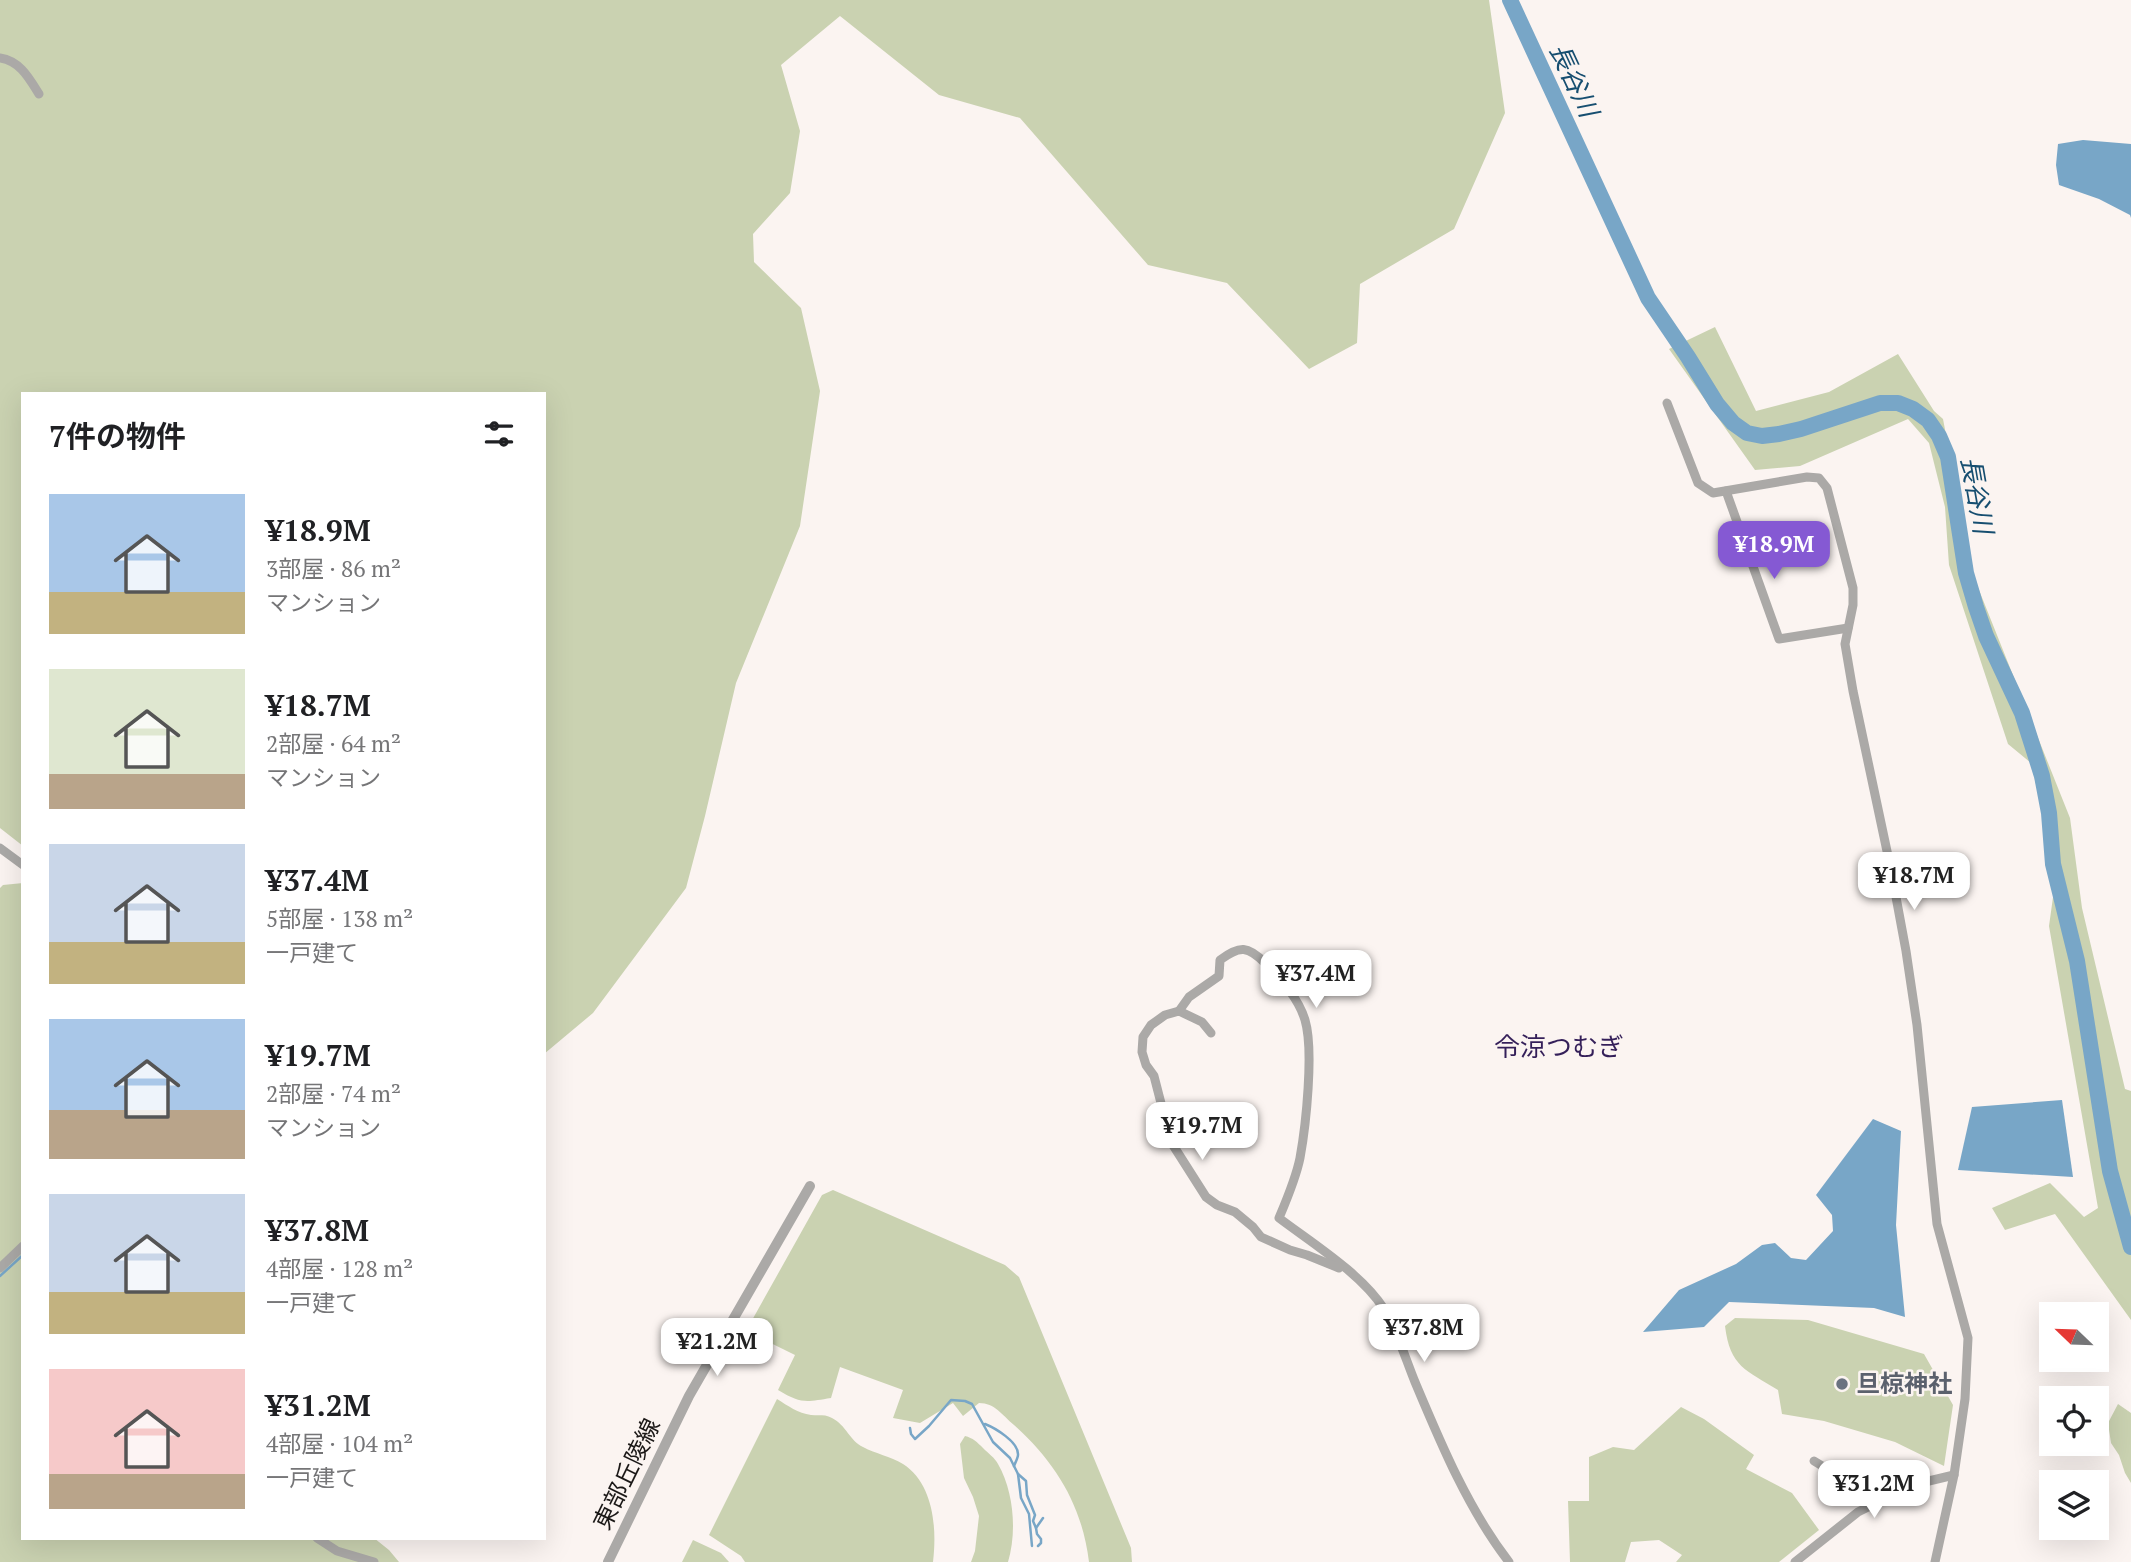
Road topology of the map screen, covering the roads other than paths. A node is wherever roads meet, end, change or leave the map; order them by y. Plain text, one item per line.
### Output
1 (0, 58) edge
2 (39, 94) dead end
3 (1667, 403) dead end
4 (1726, 491) junction
5 (1848, 628) junction
6 (0, 848) edge
7 (21, 864) edge
8 (1179, 1011) junction
9 (1211, 1033) dead end
10 (810, 1186) dead end
11 (21, 1248) edge
12 (0, 1268) edge
13 (1347, 1271) junction
14 (1814, 1461) dead end
15 (1954, 1475) junction
16 (1880, 1501) junction
17 (320, 1540) edge
18 (374, 1562) edge
19 (608, 1562) edge
20 (1509, 1562) edge
21 (1795, 1562) edge
22 (1935, 1562) edge

1 - 2 street
3 - 4 street
4 - 5 street
4 - 5 street
5 - 15 street
6 - 7 street
8 - 9 street
8 - 13 street
8 - 13 street
10 - 19 street, 東部丘陵線
11 - 12 street
13 - 20 street
14 - 16 street
15 - 16 street
15 - 22 street
16 - 21 street
17 - 18 street

